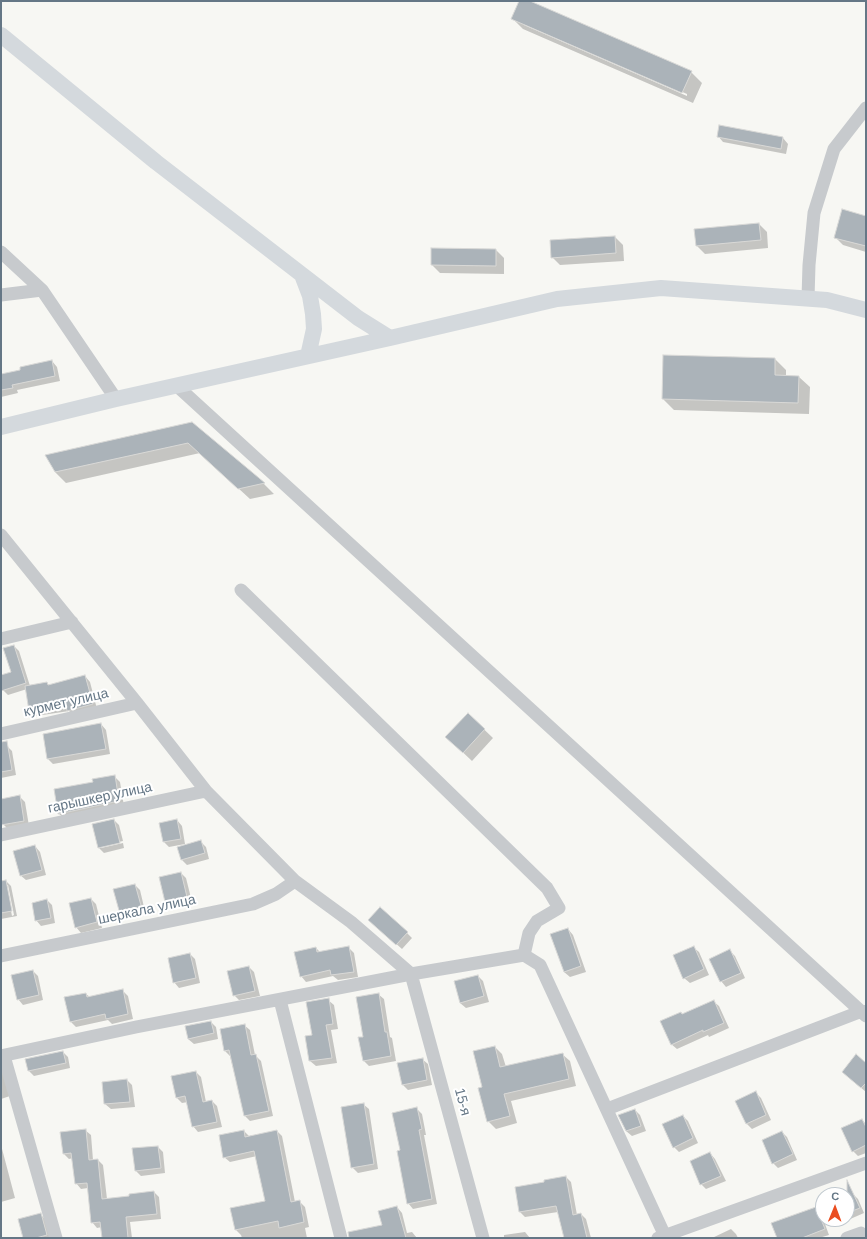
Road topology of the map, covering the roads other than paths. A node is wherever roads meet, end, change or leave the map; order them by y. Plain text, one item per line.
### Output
1 (1, 35) edge
2 (866, 108) edge
3 (1, 252) edge
4 (302, 275) junction
5 (42, 290) junction
6 (1, 295) edge
7 (808, 298) junction
8 (866, 310) edge
9 (390, 338) junction
10 (308, 356) junction
11 (177, 386) junction
12 (116, 399) junction
13 (1, 427) edge
14 (1, 535) edge
15 (241, 590) dead end
16 (72, 622) junction
17 (1, 639) edge
18 (137, 703) junction
19 (1, 734) edge
20 (206, 791) junction
21 (1, 835) edge
22 (295, 881) junction
23 (524, 954) junction
24 (1, 956) edge
25 (411, 974) junction
26 (280, 1000) junction
27 (864, 1014) edge
28 (2, 1056) edge
29 (607, 1109) junction
30 (866, 1162) edge
31 (861, 1233) dead end
32 (662, 1237) edge
33 (56, 1238) edge
34 (341, 1238) edge
35 (483, 1238) edge
36 (847, 1238) edge

1 - 4 main road
2 - 7 street
3 - 5 street
4 - 9 main road
4 - 10 main road
5 - 6 street
5 - 12 street
7 - 8 main road
7 - 9 main road
9 - 10 main road
10 - 11 main road
11 - 12 main road
11 - 27 street
12 - 13 main road
14 - 16 street
15 - 23 street
16 - 17 street
16 - 18 street
18 - 19 street, курмет улица
18 - 20 street
20 - 21 street, гарышкер улица
20 - 22 street
22 - 24 street, шеркала улица
22 - 25 street
23 - 25 street
23 - 29 street
25 - 26 street
25 - 35 street, 15-я
26 - 28 street
26 - 34 street
27 - 29 street
28 - 33 street
29 - 32 street
30 - 32 street
31 - 36 street

